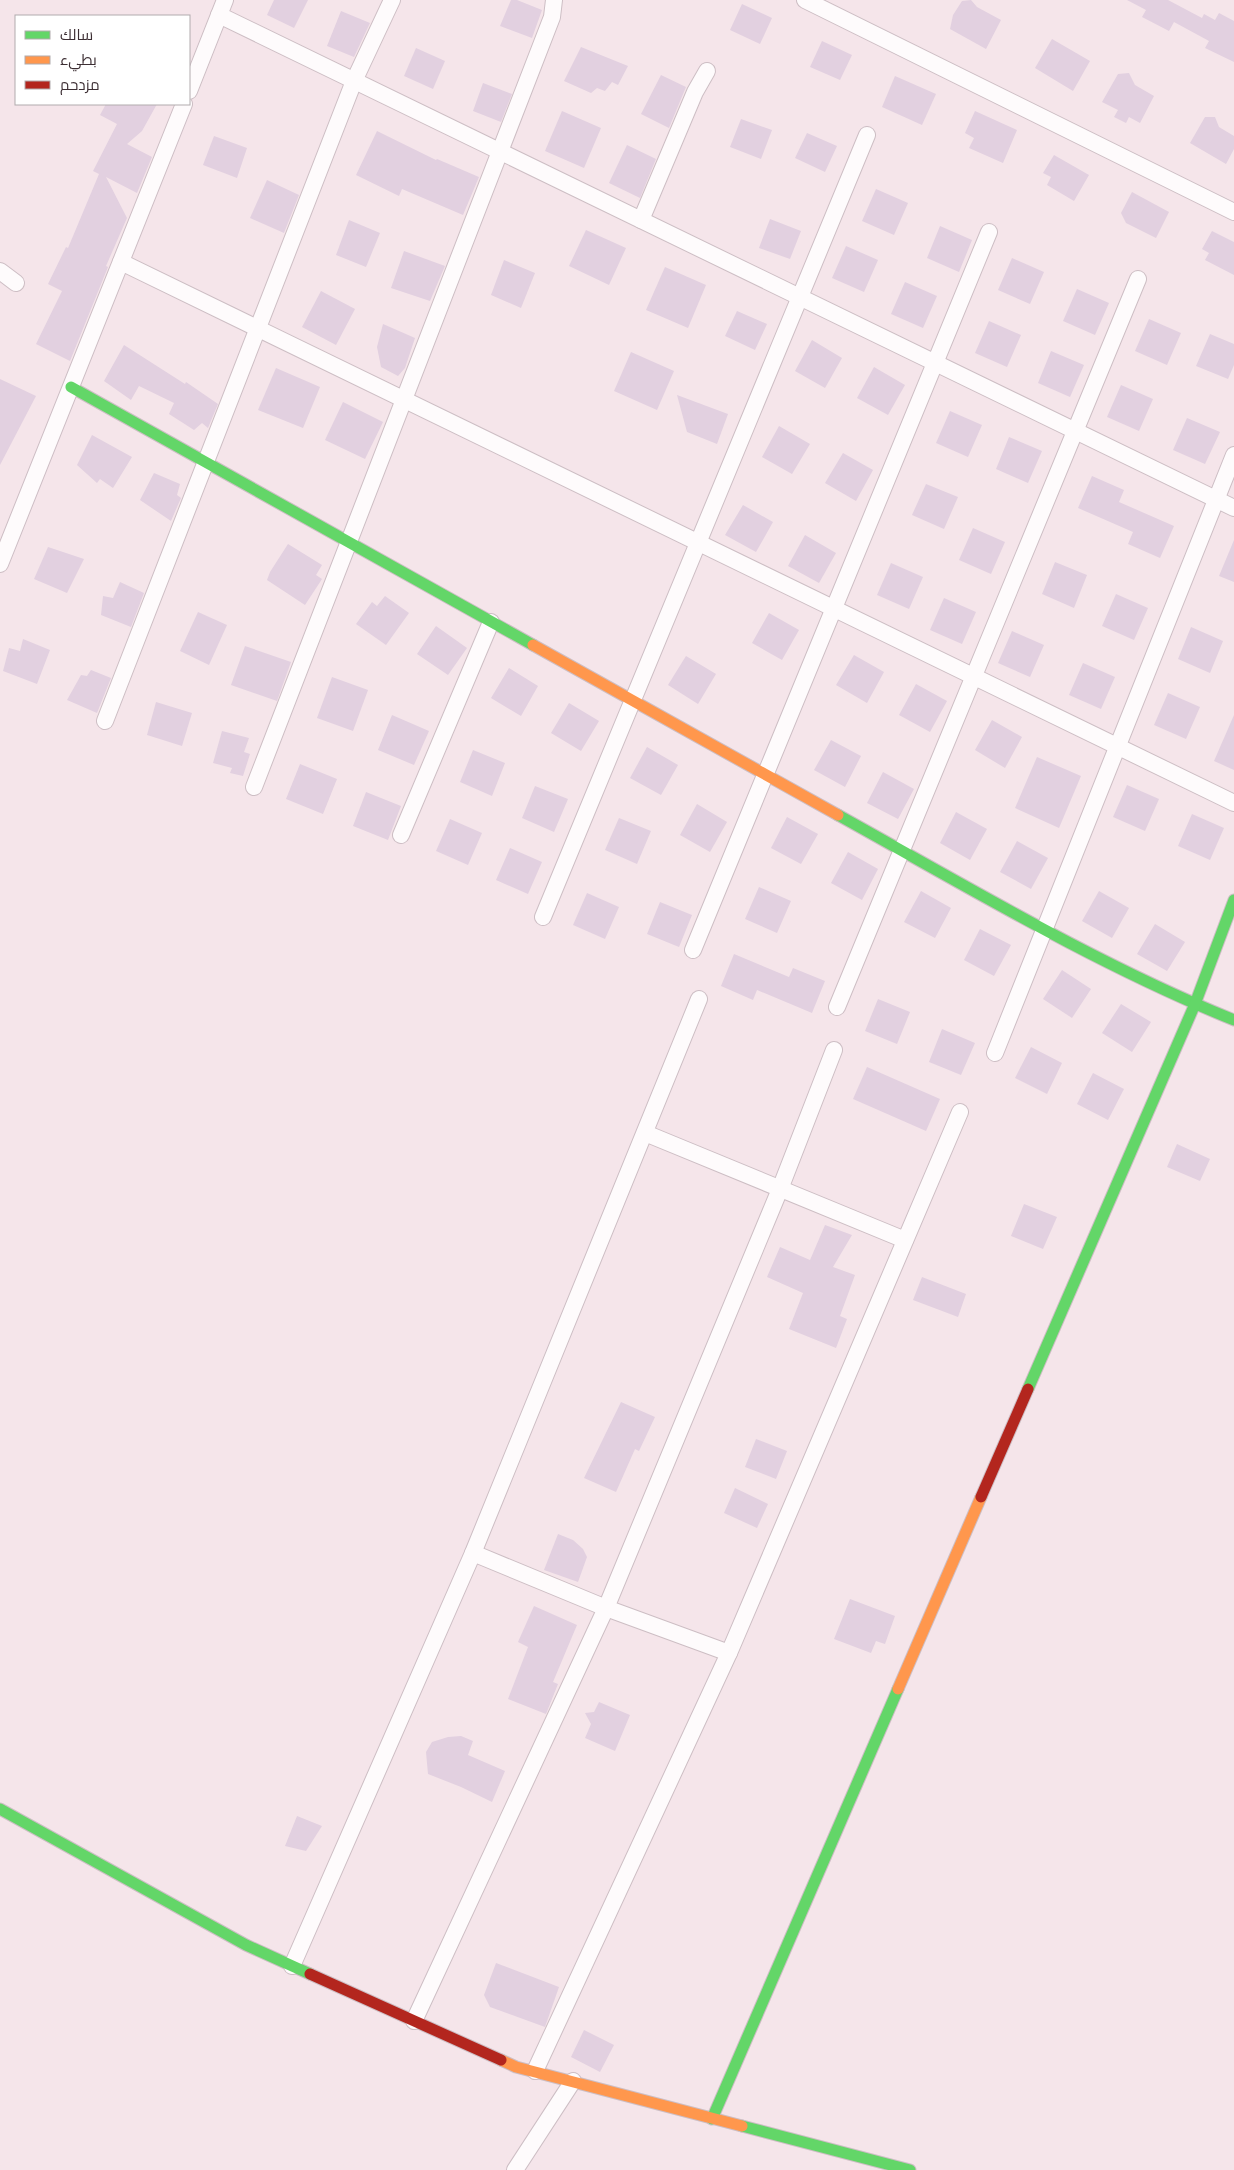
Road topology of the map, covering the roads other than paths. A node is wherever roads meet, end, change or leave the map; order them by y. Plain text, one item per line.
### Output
1 (392, 0) edge
2 (554, 0) edge
3 (805, 0) edge
4 (222, 8) edge
5 (707, 71) dead end
6 (354, 81) junction
7 (190, 88) edge
8 (184, 105) edge
9 (867, 136) dead end
10 (499, 151) junction
11 (1234, 212) edge
12 (641, 220) junction
13 (989, 232) dead end
14 (120, 262) junction
15 (0, 271) edge
16 (1138, 279) dead end
17 (16, 283) dead end
18 (800, 297) junction
19 (258, 328) junction
20 (935, 362) junction
21 (71, 387) junction
22 (403, 399) junction
23 (1075, 430) junction
24 (1234, 455) edge
25 (206, 462) junction
26 (1216, 499) junction
27 (1234, 508) edge
28 (348, 542) junction
29 (698, 542) junction
30 (0, 564) edge
31 (834, 608) junction
32 (491, 622) junction
33 (974, 676) junction
34 (633, 701) junction
35 (105, 721) dead end
36 (1117, 746) junction
37 (765, 774) junction
38 (254, 787) dead end
39 (1234, 803) edge
40 (401, 836) dead end
41 (901, 850) junction
42 (1234, 900) edge
43 (543, 917) dead end
44 (1044, 930) junction
45 (693, 950) dead end
46 (699, 999) dead end
47 (1195, 1004) junction
48 (837, 1007) dead end
49 (1234, 1020) edge
50 (834, 1050) dead end
51 (995, 1053) dead end
52 (960, 1112) dead end
53 (645, 1133) junction
54 (780, 1189) junction
55 (905, 1240) junction
56 (473, 1553) junction
57 (606, 1608) junction
58 (729, 1653) junction
59 (0, 1810) edge
60 (292, 1966) junction
61 (414, 2021) junction
62 (535, 2071) junction
63 (573, 2081) junction
64 (712, 2119) junction
65 (515, 2170) edge
66 (910, 2170) edge

1 - 6 street
2 - 10 street
3 - 11 street
4 - 6 street
4 - 7 street
5 - 12 street
6 - 10 street
6 - 19 street
8 - 14 street
9 - 18 street
10 - 12 street
10 - 22 street
12 - 18 street
13 - 20 street
14 - 19 street
14 - 21 street
15 - 17 street
16 - 23 street
18 - 20 street
18 - 29 street
19 - 22 street
19 - 25 street
20 - 23 street
20 - 31 street
21 - 25 street
21 - 30 street
22 - 28 street
22 - 29 street
23 - 26 street
23 - 33 street
24 - 26 street
25 - 28 street
25 - 35 street
26 - 27 street
26 - 36 street
28 - 32 street
28 - 38 street
29 - 31 street
29 - 34 street
31 - 33 street
31 - 37 street
32 - 34 street
32 - 40 street
33 - 36 street
33 - 41 street
34 - 37 street
34 - 43 street
36 - 39 street
36 - 44 street
37 - 41 street
37 - 45 street
41 - 44 street
41 - 48 street
42 - 47 street
44 - 47 street
44 - 51 street
46 - 53 street
47 - 49 street
47 - 64 street
50 - 54 street
52 - 55 street
53 - 54 street
53 - 56 street
54 - 55 street
54 - 57 street
55 - 58 street
56 - 57 street
56 - 60 street
57 - 58 street
57 - 61 street
58 - 62 street
59 - 60 street
60 - 61 street
61 - 62 street
62 - 63 street
63 - 64 street
63 - 65 street
64 - 66 street

